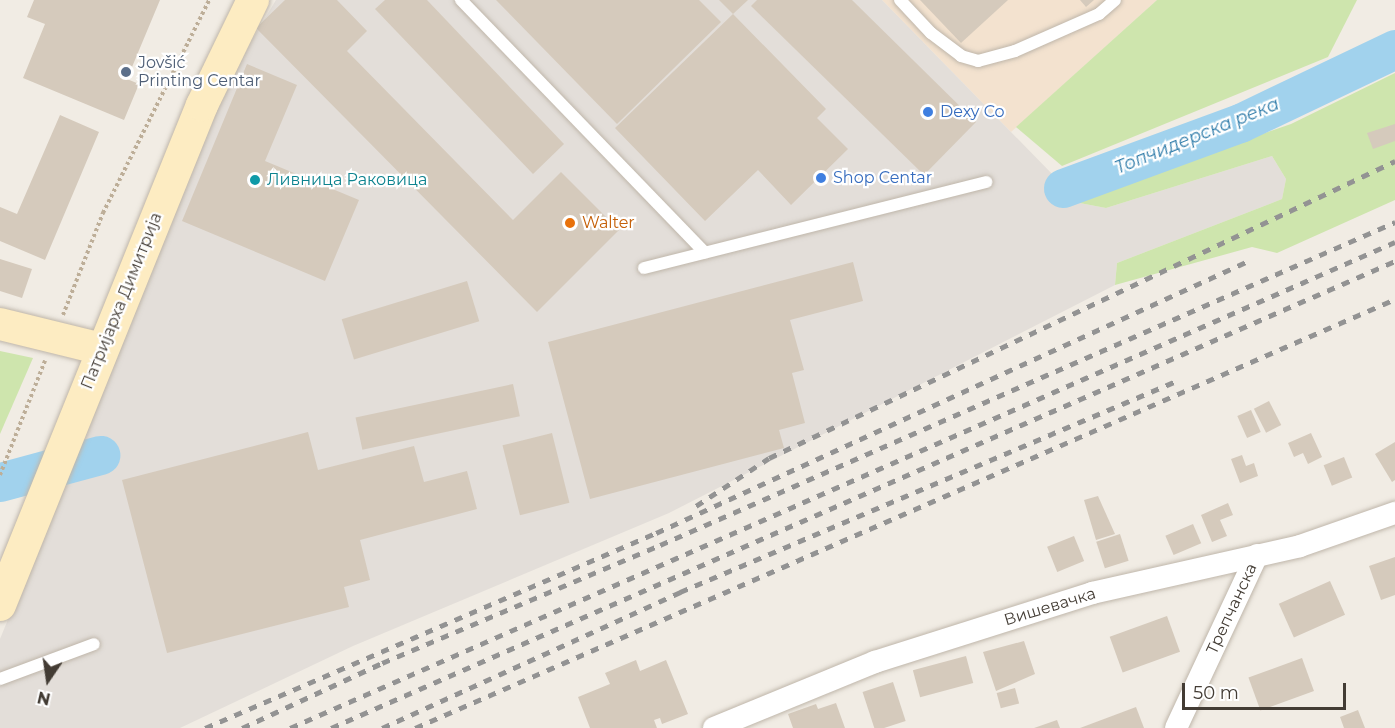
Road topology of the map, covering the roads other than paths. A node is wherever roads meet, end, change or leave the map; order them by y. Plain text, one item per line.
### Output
1 (253, 0) edge
2 (461, 0) edge
3 (900, 0) edge
4 (1115, 0) edge
5 (986, 182) dead end
6 (705, 253) junction
7 (644, 268) dead end
8 (0, 324) edge
9 (102, 349) junction
10 (1395, 513) edge
11 (1257, 555) junction
12 (0, 605) edge
13 (94, 644) dead end
14 (0, 679) edge
15 (714, 728) edge
16 (1176, 728) edge

1 - 9 main road, Патријарха Димитрија
2 - 6 lane
3 - 4 lane
5 - 6 lane
6 - 7 lane
8 - 9 main road
9 - 12 main road, Патријарха Димитрија
10 - 11 street, Вишевачка
11 - 15 street, Вишевачка
11 - 16 street, Трепчанска
13 - 14 lane

